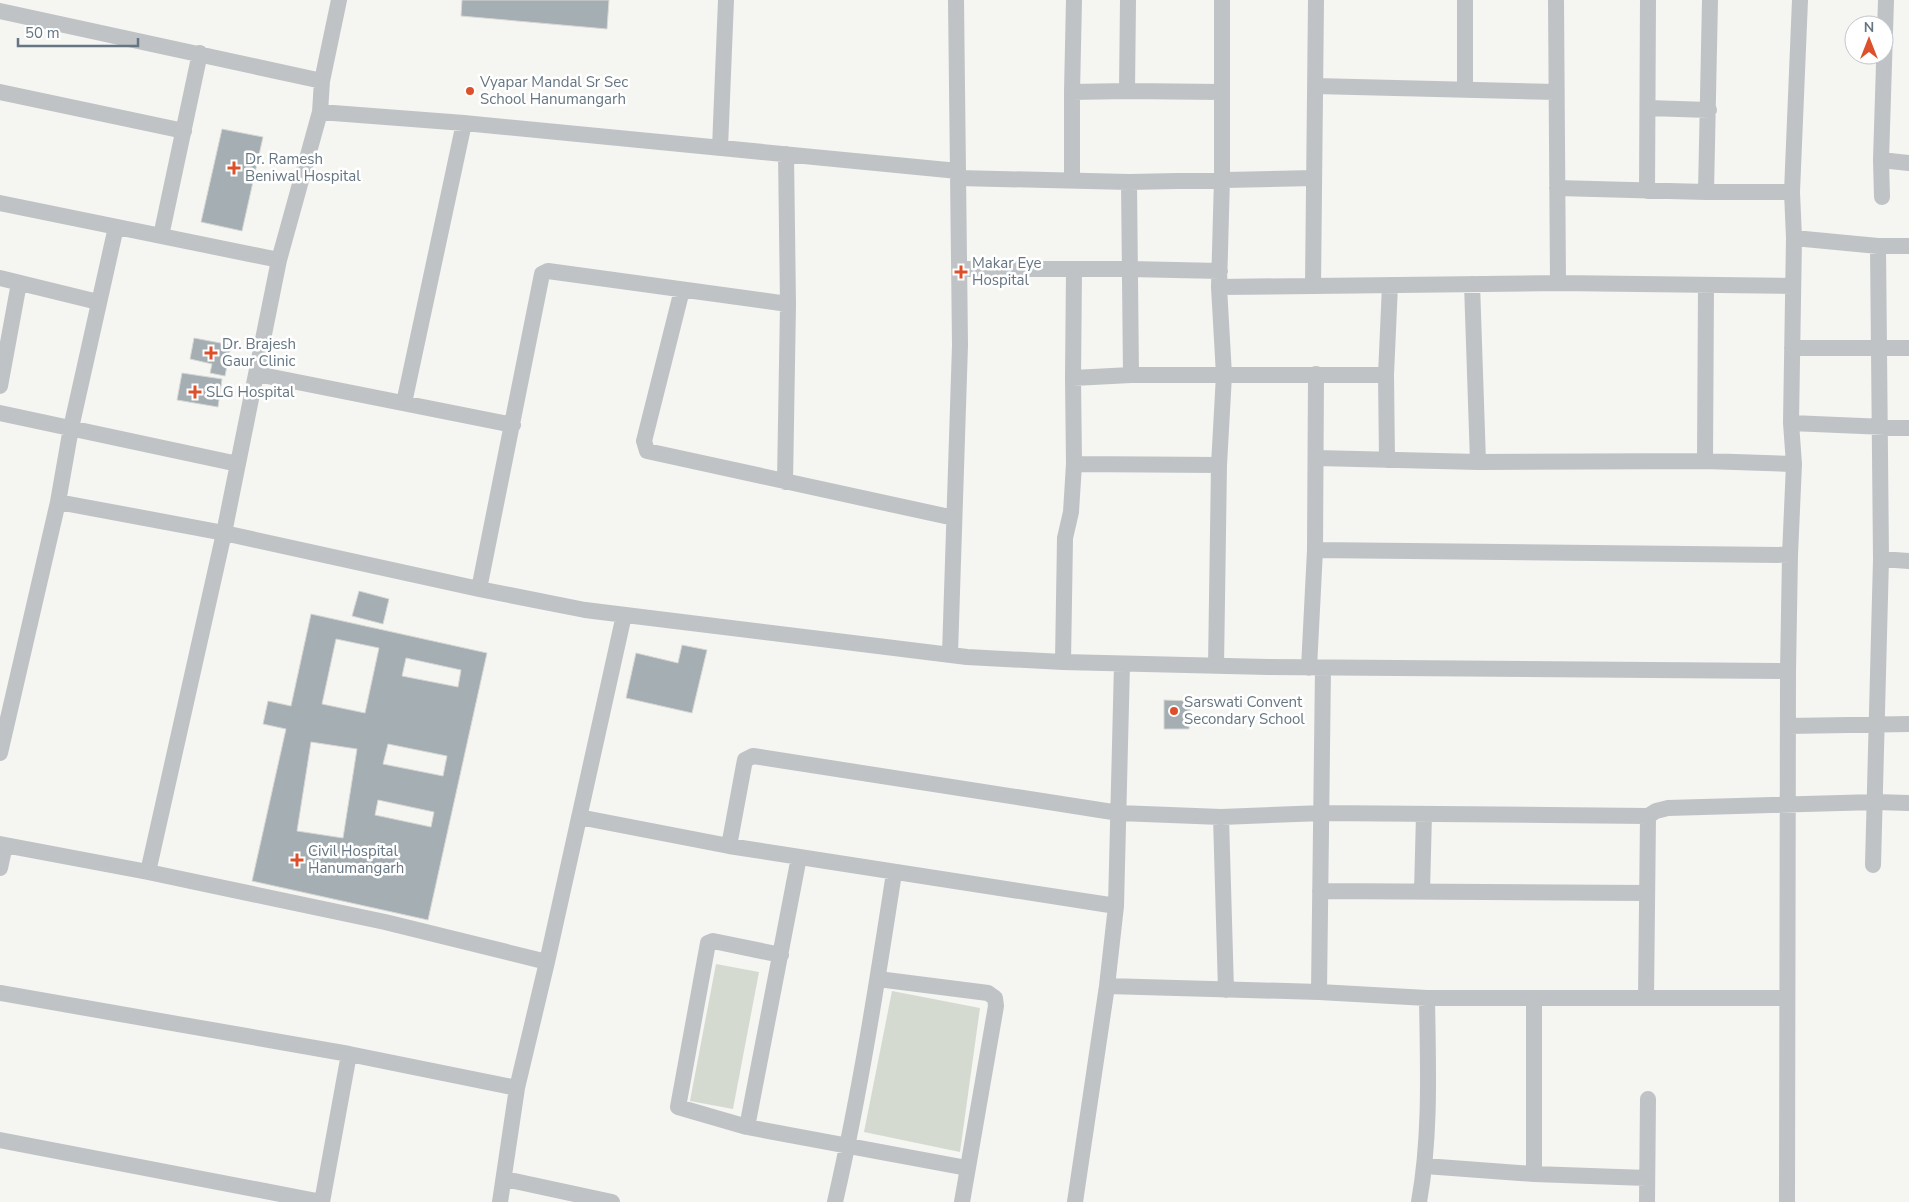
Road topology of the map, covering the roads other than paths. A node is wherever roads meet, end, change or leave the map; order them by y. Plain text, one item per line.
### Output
1 (339, 0) edge
2 (726, 0) edge
3 (956, 0) edge
4 (1074, 0) edge
5 (1128, 0) edge
6 (1222, 0) edge
7 (1316, 0) edge
8 (1465, 0) edge
9 (1556, 0) edge
10 (1648, 0) edge
11 (1710, 0) edge
12 (1800, 0) edge
13 (1886, 0) edge
14 (0, 11) edge
15 (200, 53) junction
16 (322, 81) junction
17 (1315, 86) junction
18 (1465, 90) junction
19 (1127, 91) junction
20 (0, 92) edge
21 (1072, 92) junction
22 (1221, 92) junction
23 (1556, 92) junction
24 (1648, 108) junction
25 (1709, 110) junction
26 (320, 112) junction
27 (464, 123) junction
28 (184, 131) junction
29 (720, 148) junction
30 (786, 154) junction
31 (1881, 160) junction
32 (1909, 163) edge
33 (958, 174) junction
34 (1222, 178) junction
35 (1314, 178) junction
36 (1072, 180) junction
37 (1129, 182) junction
38 (1557, 188) junction
39 (1647, 191) junction
40 (1706, 192) junction
41 (1792, 192) junction
42 (1882, 197) dead end
43 (0, 203) edge
44 (116, 227) junction
45 (161, 236) junction
46 (1794, 238) junction
47 (1878, 246) junction
48 (1909, 246) edge
49 (279, 260) junction
50 (959, 269) junction
51 (1130, 269) junction
52 (1074, 270) junction
53 (0, 278) edge
54 (1219, 279) junction
55 (19, 283) junction
56 (1558, 283) junction
57 (1472, 284) junction
58 (1706, 284) junction
59 (1390, 285) junction
60 (1313, 286) junction
61 (1793, 286) junction
62 (682, 290) junction
63 (98, 302) junction
64 (788, 304) junction
65 (1792, 348) junction
66 (1878, 348) junction
67 (1909, 348) edge
68 (257, 374) junction
69 (1316, 374) junction
70 (1131, 375) junction
71 (1224, 375) junction
72 (1386, 375) junction
73 (1073, 378) junction
74 (0, 386) edge
75 (404, 403) junction
76 (0, 413) edge
77 (1791, 423) junction
78 (513, 425) junction
79 (72, 428) junction
80 (1880, 428) junction
81 (1909, 428) edge
82 (1317, 458) junction
83 (1387, 460) junction
84 (1705, 461) junction
85 (1478, 462) junction
86 (238, 464) junction
87 (1074, 464) junction
88 (1794, 464) junction
89 (1219, 465) junction
90 (785, 482) junction
91 (58, 502) junction
92 (954, 518) junction
93 (224, 533) junction
94 (1315, 550) junction
95 (1790, 555) junction
96 (1881, 560) junction
97 (1909, 561) edge
98 (479, 589) junction
99 (624, 615) junction
100 (950, 654) junction
101 (1063, 662) junction
102 (1122, 664) junction
103 (1216, 666) junction
104 (1316, 668) junction
105 (1788, 671) junction
106 (1877, 724) junction
107 (1909, 724) edge
108 (1788, 726) junction
109 (0, 754) edge
110 (1876, 802) junction
111 (1909, 803) edge
112 (1788, 804) junction
113 (1119, 813) junction
114 (1322, 813) junction
115 (1424, 814) junction
116 (1648, 816) junction
117 (579, 817) junction
118 (1221, 817) junction
119 (3, 844) edge
120 (729, 846) junction
121 (799, 857) junction
122 (1873, 866) dead end
123 (0, 868) edge
124 (148, 872) junction
125 (894, 873) junction
126 (1320, 891) junction
127 (1422, 892) junction
128 (1647, 892) junction
129 (1116, 906) junction
130 (781, 955) junction
131 (547, 962) junction
132 (878, 979) junction
133 (1108, 986) junction
134 (1226, 990) junction
135 (1319, 992) junction
136 (0, 993) edge
137 (1427, 998) junction
138 (1534, 998) junction
139 (1646, 998) junction
140 (1787, 998) junction
141 (349, 1054) junction
142 (517, 1088) junction
143 (1648, 1099) dead end
144 (747, 1127) junction
145 (0, 1140) edge
146 (848, 1146) junction
147 (1425, 1166) junction
148 (967, 1168) junction
149 (1534, 1174) junction
150 (1647, 1178) junction
151 (505, 1179) junction
152 (322, 1202) edge
153 (500, 1202) edge
154 (612, 1202) edge
155 (835, 1202) edge
156 (962, 1202) edge
157 (1075, 1202) edge
158 (1418, 1202) edge
159 (1647, 1202) edge
160 (1787, 1202) edge

1 - 16 street
2 - 29 street
3 - 33 street
4 - 21 street
5 - 19 street
6 - 22 street
7 - 17 street
8 - 18 street
9 - 23 street
10 - 24 street
11 - 25 street
12 - 41 street
13 - 31 street
14 - 15 street
15 - 16 street
15 - 28 street
16 - 26 street
17 - 18 street
17 - 35 street
18 - 23 street
19 - 21 street
19 - 22 street
20 - 28 street
21 - 36 street
22 - 34 street
23 - 38 street
24 - 25 street
24 - 39 street
25 - 40 street
26 - 27 street
26 - 49 street
27 - 29 street
27 - 75 street
28 - 45 street
29 - 30 street
30 - 33 street
30 - 64 street
31 - 32 street
31 - 42 street
33 - 36 street
33 - 50 street
34 - 35 street
34 - 37 street
34 - 54 street
35 - 60 street
36 - 37 street
37 - 51 street
38 - 39 street
38 - 56 street
39 - 40 street
40 - 41 street
41 - 46 street
43 - 44 street
44 - 45 street
44 - 63 street
45 - 49 street
46 - 47 street
46 - 61 street
47 - 48 street
47 - 66 street
49 - 68 street
50 - 52 street
50 - 92 street
51 - 52 street
51 - 54 street
51 - 70 street
52 - 73 street
53 - 55 street
54 - 60 street
54 - 71 street
55 - 63 street
55 - 74 street
56 - 57 street
56 - 58 street
57 - 59 street
57 - 85 street
58 - 61 street
58 - 84 street
59 - 60 street
59 - 72 street
61 - 65 street
62 - 64 street
62 - 78 street
62 - 90 street
63 - 79 street
64 - 90 street
65 - 66 street
65 - 77 street
66 - 67 street
66 - 80 street
68 - 75 street
68 - 86 street
69 - 71 street
69 - 72 street
69 - 82 street
70 - 71 street
70 - 73 street
71 - 89 street
72 - 83 street
73 - 87 street
75 - 78 street
76 - 79 street
77 - 80 street
77 - 88 street
78 - 98 street
79 - 86 street
79 - 91 street
80 - 81 street
80 - 96 street
82 - 83 street
82 - 94 street
83 - 85 street
84 - 85 street
84 - 88 street
86 - 93 street
87 - 89 street
87 - 101 street
88 - 95 street
89 - 103 street
90 - 92 street
91 - 93 street
91 - 109 street
92 - 100 street
93 - 98 street
93 - 124 street
94 - 95 street
94 - 104 street
95 - 105 street
96 - 97 street
96 - 106 street
98 - 99 street
99 - 100 street
99 - 117 street
100 - 101 street
101 - 102 street
102 - 103 street
102 - 113 street
103 - 104 street
104 - 105 street
104 - 114 street
105 - 108 street
106 - 107 street
106 - 108 street
106 - 110 street
108 - 112 street
110 - 111 street
110 - 112 street
110 - 122 street
112 - 116 street
112 - 140 street
113 - 118 street
113 - 120 street
113 - 129 street
114 - 115 street
114 - 118 street
114 - 126 street
115 - 116 street
115 - 127 street
116 - 128 street
117 - 120 street
117 - 131 street
118 - 134 street
119 - 123 street
119 - 124 street
120 - 121 street
121 - 125 street
121 - 130 street
124 - 131 street
125 - 129 street
125 - 132 street
126 - 127 street
126 - 135 street
127 - 128 street
128 - 139 street
129 - 133 street
130 - 144 street
130 - 144 street
131 - 142 street
132 - 146 street
132 - 148 street
133 - 134 street
133 - 157 street
134 - 135 street
135 - 137 street
136 - 141 street
137 - 138 street
137 - 147 street
138 - 139 street
138 - 149 street
139 - 140 street
140 - 160 street
141 - 142 street
141 - 152 street
142 - 151 street
143 - 150 street
144 - 146 street
145 - 152 street
146 - 148 street
146 - 155 street
147 - 149 street
147 - 158 street
148 - 156 street
149 - 150 street
150 - 159 street
151 - 153 street
151 - 154 street

